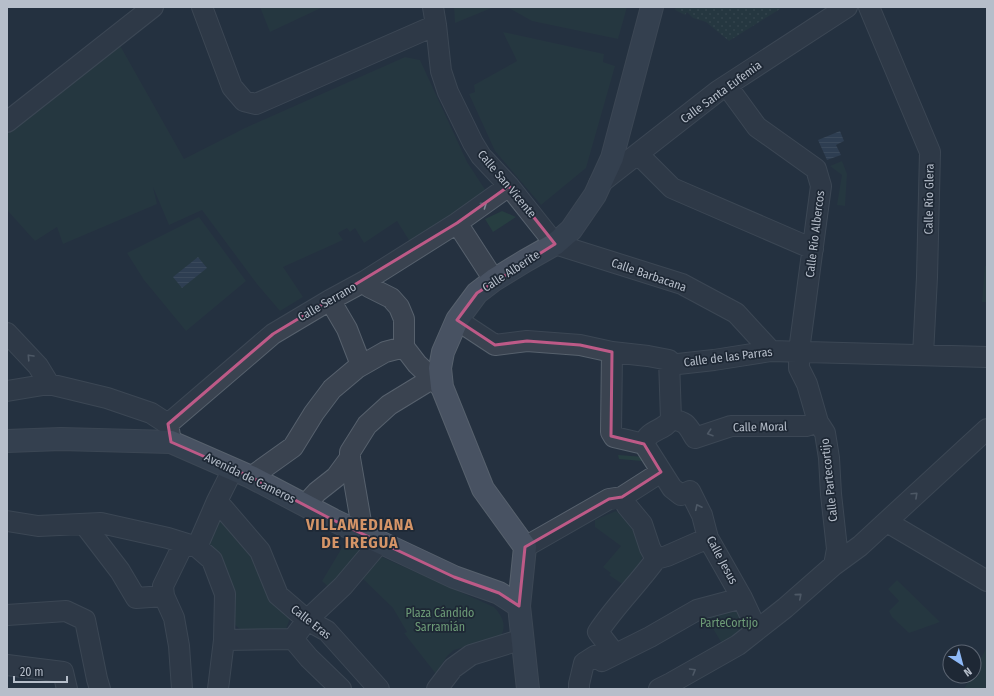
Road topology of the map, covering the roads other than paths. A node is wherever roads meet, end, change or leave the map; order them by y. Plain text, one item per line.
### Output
1 (153, 7) edge
2 (202, 7) edge
3 (652, 7) edge
4 (848, 7) edge
5 (869, 7) edge
6 (435, 16) edge
7 (727, 86) junction
8 (7, 122) edge
9 (638, 154) junction
10 (599, 184) junction
11 (510, 186) junction
12 (457, 223) junction
13 (555, 244) junction
14 (813, 249) junction
15 (494, 280) junction
16 (365, 281) junction
17 (330, 300) junction
18 (457, 320) junction
19 (7, 333) edge
20 (404, 347) junction
21 (771, 351) junction
22 (799, 351) junction
23 (612, 352) junction
24 (923, 355) junction
25 (987, 357) edge
26 (361, 365) junction
27 (669, 365) junction
28 (436, 383) junction
29 (49, 384) junction
30 (7, 390) edge
31 (671, 419) junction
32 (818, 422) junction
33 (987, 429) edge
34 (170, 433) junction
35 (7, 441) edge
36 (644, 444) junction
37 (350, 458) junction
38 (662, 472) junction
39 (242, 473) junction
40 (622, 497) junction
41 (217, 501) junction
42 (305, 505) junction
43 (7, 521) edge
44 (886, 522) junction
45 (84, 524) junction
46 (708, 538) junction
47 (375, 540) junction
48 (191, 545) junction
49 (525, 547) junction
50 (656, 559) junction
51 (834, 565) junction
52 (987, 581) edge
53 (164, 596) junction
54 (742, 598) junction
55 (519, 606) junction
56 (7, 615) edge
57 (307, 620) junction
58 (757, 630) junction
59 (293, 639) junction
60 (523, 639) junction
61 (224, 640) junction
62 (615, 654) junction
63 (7, 665) edge
64 (67, 689) edge
65 (100, 689) edge
66 (182, 689) edge
67 (218, 689) edge
68 (341, 689) edge
69 (379, 689) edge
70 (437, 689) edge
71 (528, 689) edge
72 (580, 689) edge
73 (659, 689) edge

1 - 8 street
2 - 6 street
3 - 10 main road, Calle Alberite
4 - 7 street, Calle Santa Eufemia
5 - 24 street, Calle Río Glera
6 - 11 street, Calle San Vicente
7 - 9 street, Calle Santa Eufemia
7 - 14 street, Calle Río Albercos
9 - 10 street, Calle Santa Eufemia
9 - 14 street
10 - 13 main road, Calle Alberite
12 -> 11 street, Calle Serrano
11 - 13 street, Calle San Vicente
12 - 15 street
12 - 16 street, Calle Serrano
13 - 15 main road, Calle Alberite
13 - 21 street, Calle Barbacana
14 - 22 street, Calle Río Albercos
15 - 18 main road, Calle Alberite
16 - 17 street, Calle Serrano
16 - 20 street
17 - 26 street
17 - 34 street, Calle Serrano
18 - 23 street, Calle de las Parras
18 - 28 main road, Calle Alberite
29 -> 19 street
20 - 26 street
20 - 28 street
21 - 22 street, Calle de las Parras
21 - 27 street, Calle de las Parras
22 - 24 street, Calle de las Parras
22 - 32 street, Calle Partecortijo
23 - 27 street, Calle de las Parras
23 - 36 street
24 - 25 street, Calle de las Parras
26 - 39 street
27 - 31 street
28 - 37 street
28 - 49 main road, Calle Alberite
29 - 30 street
29 - 34 street
32 -> 31 street, Calle Moral
31 - 36 street
32 - 51 street, Calle Partecortijo
44 -> 33 street
34 - 35 main road, Avenida de Cameros
34 - 39 main road, Avenida de Cameros
36 - 38 street, Calle Jesus
37 - 42 street
37 - 47 street
38 - 40 street
46 -> 38 street, Calle Jesus
39 - 41 street
39 - 42 main road, Avenida de Cameros
40 - 49 street
40 - 50 street
41 - 48 street
41 - 57 street, Calle Eras
42 - 47 main road, Avenida de Cameros
43 - 45 street
44 - 51 street
44 - 52 street
45 - 48 street
45 - 53 street
46 - 50 street
46 - 54 street, Calle Jesus
47 - 55 main road, Avenida de Cameros
47 - 57 street
48 - 53 street
48 - 61 street
49 - 55 main road
50 - 62 street
58 -> 51 street
53 - 66 street
54 - 58 street, Calle Jesus
54 - 62 street
55 - 60 main road
56 - 65 street
57 - 59 street
57 - 69 street, Calle Eras
73 -> 58 street
59 - 61 street
59 - 68 street
60 - 70 street
60 - 71 main road
61 - 67 street
62 - 72 street
63 - 64 street

